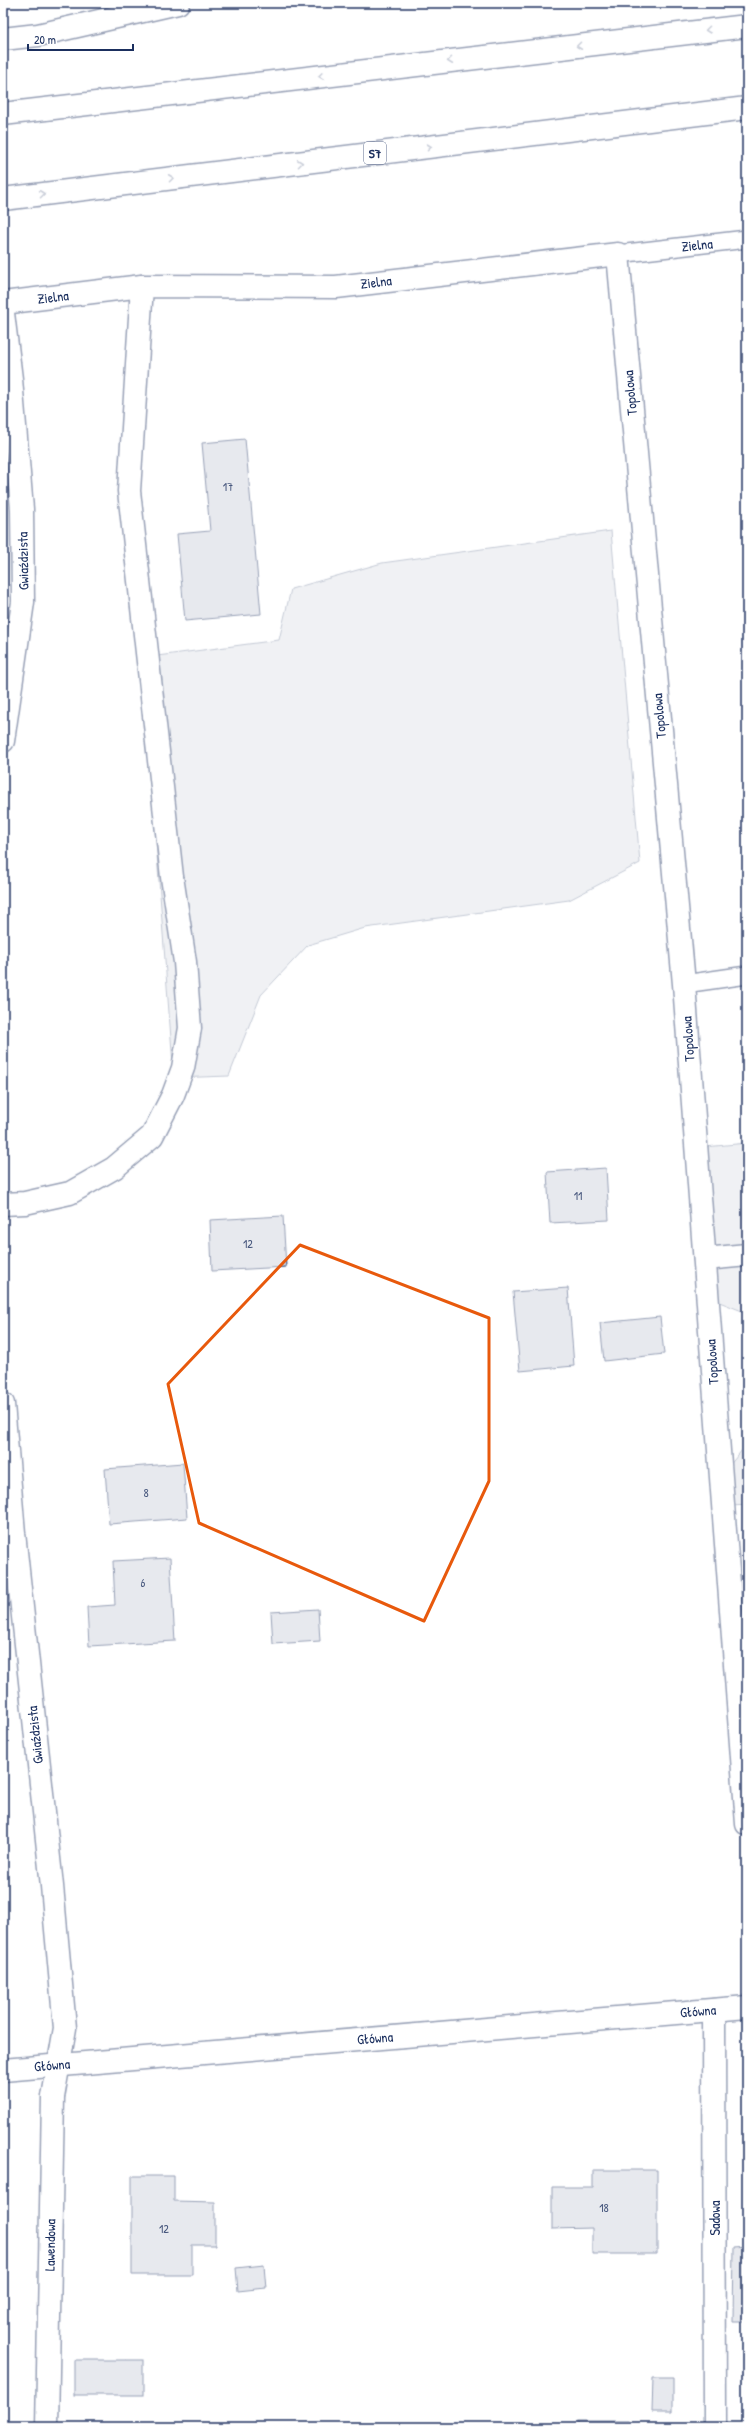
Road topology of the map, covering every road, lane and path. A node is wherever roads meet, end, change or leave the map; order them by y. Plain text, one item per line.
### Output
1 (178, 3) edge
2 (128, 9) edge
3 (747, 26) edge
4 (3, 39) edge
5 (747, 108) edge
6 (3, 114) edge
7 (3, 199) edge
8 (747, 240) edge
9 (618, 254) junction
10 (142, 286) junction
11 (3, 303) edge
12 (3, 313) edge
13 (3, 742) edge
14 (747, 975) edge
15 (684, 984) junction
16 (3, 1204) edge
17 (747, 1254) edge
18 (705, 1259) junction
19 (3, 1404) edge
20 (747, 1824) edge
21 (747, 2008) edge
22 (714, 2010) junction
23 (60, 2065) junction
24 (3, 2070) edge
25 (47, 2427) edge
26 (715, 2427) edge

1 - 2 main road
2 - 4 main road
3 -> 6 main road
7 -> 5 main road, S7
8 - 9 lane, Zielna
9 - 10 main road, Zielna
9 - 15 main road, Topolowa
10 - 11 main road, Zielna
10 - 16 main road
12 - 13 main road, Gwiaździsta
14 - 15 lane
15 - 18 main road, Topolowa
17 - 18 main road
18 - 20 main road, Topolowa
19 - 23 main road, Gwiaździsta
21 - 22 main road, Główna
22 - 23 main road, Główna
22 - 26 main road, Sadowa
23 - 24 main road, Główna
23 - 25 main road, Lawendowa

